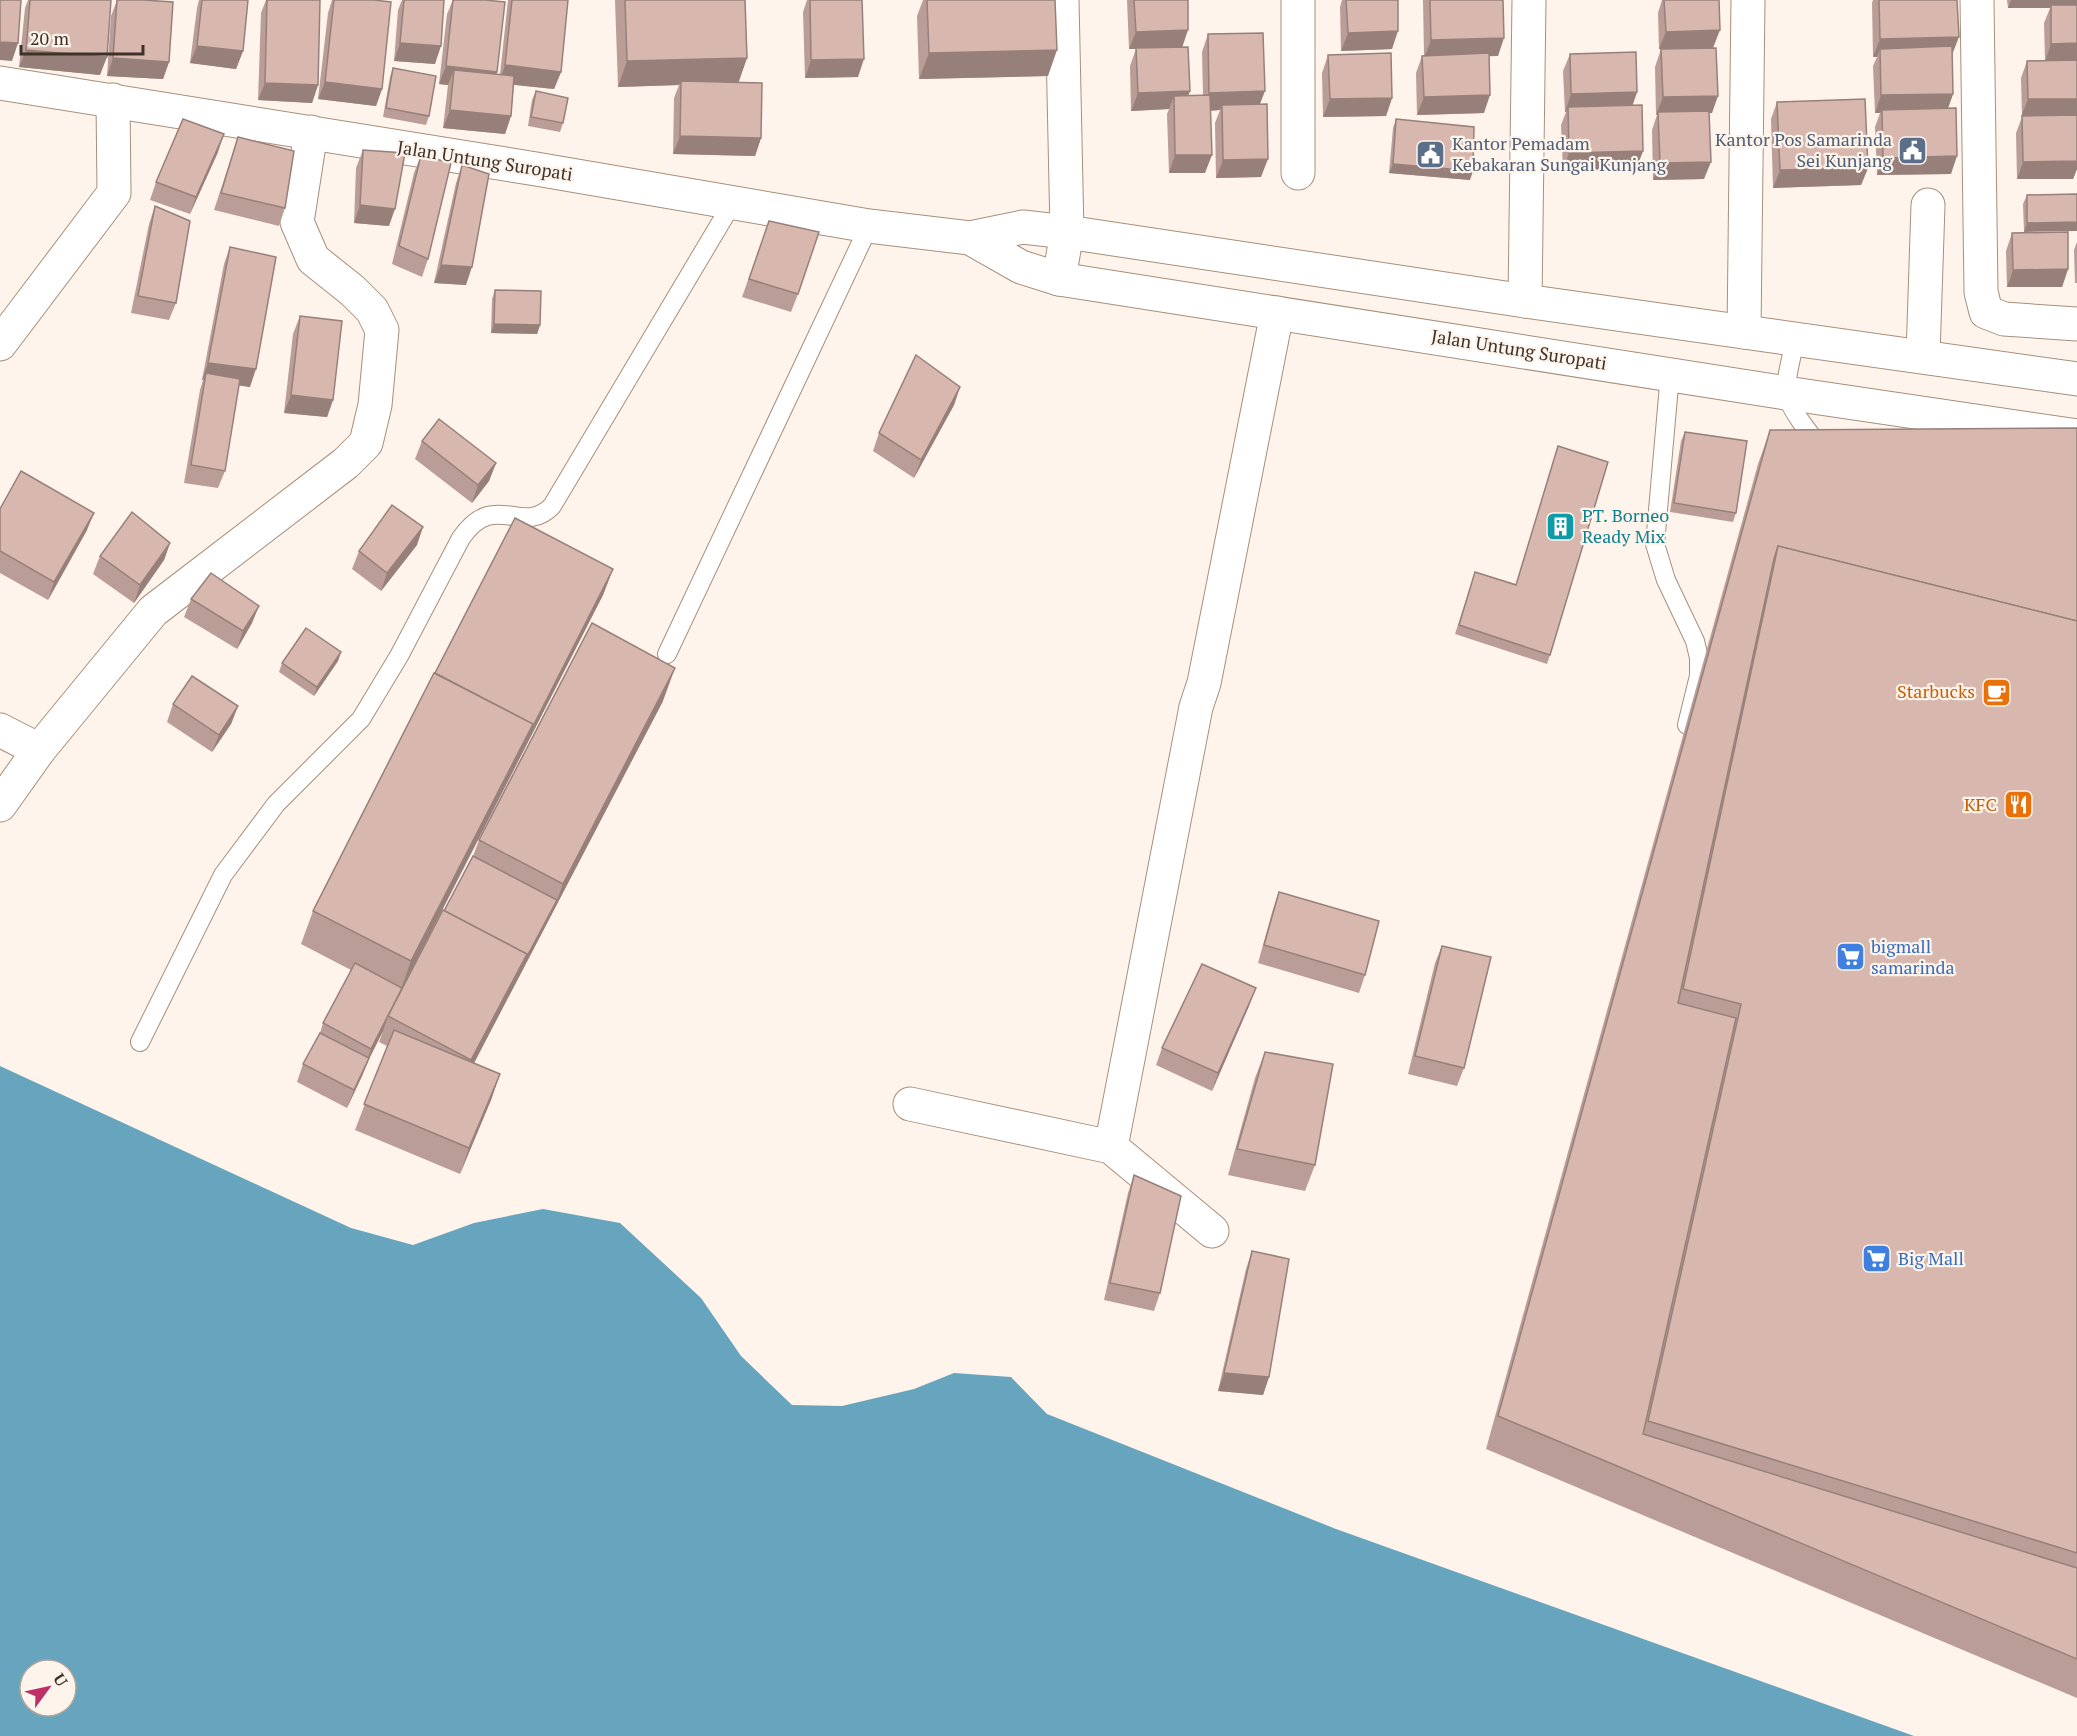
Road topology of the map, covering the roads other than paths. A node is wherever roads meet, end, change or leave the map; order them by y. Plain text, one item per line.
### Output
1 (1062, 0) edge
2 (1298, 0) edge
3 (1529, 0) edge
4 (1748, 0) edge
5 (1977, 0) edge
6 (0, 83) edge
7 (113, 100) junction
8 (311, 132) junction
9 (1298, 173) dead end
10 (733, 202) junction
11 (1928, 205) dead end
12 (869, 226) junction
13 (1067, 232) junction
14 (970, 238) junction
15 (1059, 279) junction
16 (1524, 301) junction
17 (1277, 313) junction
18 (2077, 324) edge
19 (1744, 332) junction
20 (1796, 339) junction
21 (0, 344) edge
22 (1923, 356) junction
23 (1670, 374) junction
24 (2077, 379) edge
25 (1786, 393) junction
26 (2077, 436) edge
27 (1840, 452) edge
28 (667, 654) dead end
29 (0, 730) edge
30 (1682, 746) edge
31 (39, 750) junction
32 (0, 805) edge
33 (140, 1042) dead end
34 (910, 1104) dead end
35 (1111, 1147) junction
36 (1212, 1231) dead end

1 - 13 street
2 - 9 street
3 - 16 street
4 - 19 street
5 - 18 street
6 - 7 street, Jalan Untung Suropati
7 - 8 street, Jalan Untung Suropati
7 - 21 street
8 - 10 street, Jalan Untung Suropati
8 - 31 street
10 - 12 street, Jalan Untung Suropati
10 - 33 lane
11 - 22 street
12 - 14 street, Jalan Untung Suropati
12 - 28 lane
13 - 14 street, Jalan Untung Suropati
13 - 15 street
13 - 16 street, Jalan Untung Suropati
14 - 15 street, Jalan Untung Suropati
15 - 17 street, Jalan Untung Suropati
16 - 19 street, Jalan Untung Suropati
17 - 23 street, Jalan Untung Suropati
17 - 35 street
19 - 20 street, Jalan Untung Suropati
20 - 22 street, Jalan Untung Suropati
20 - 25 lane
22 - 24 street, Jalan Untung Suropati
23 - 25 street, Jalan Untung Suropati
23 - 30 lane
25 - 26 street, Jalan Untung Suropati
25 - 27 lane
29 - 31 street
31 - 32 street
34 - 35 street
35 - 36 street

